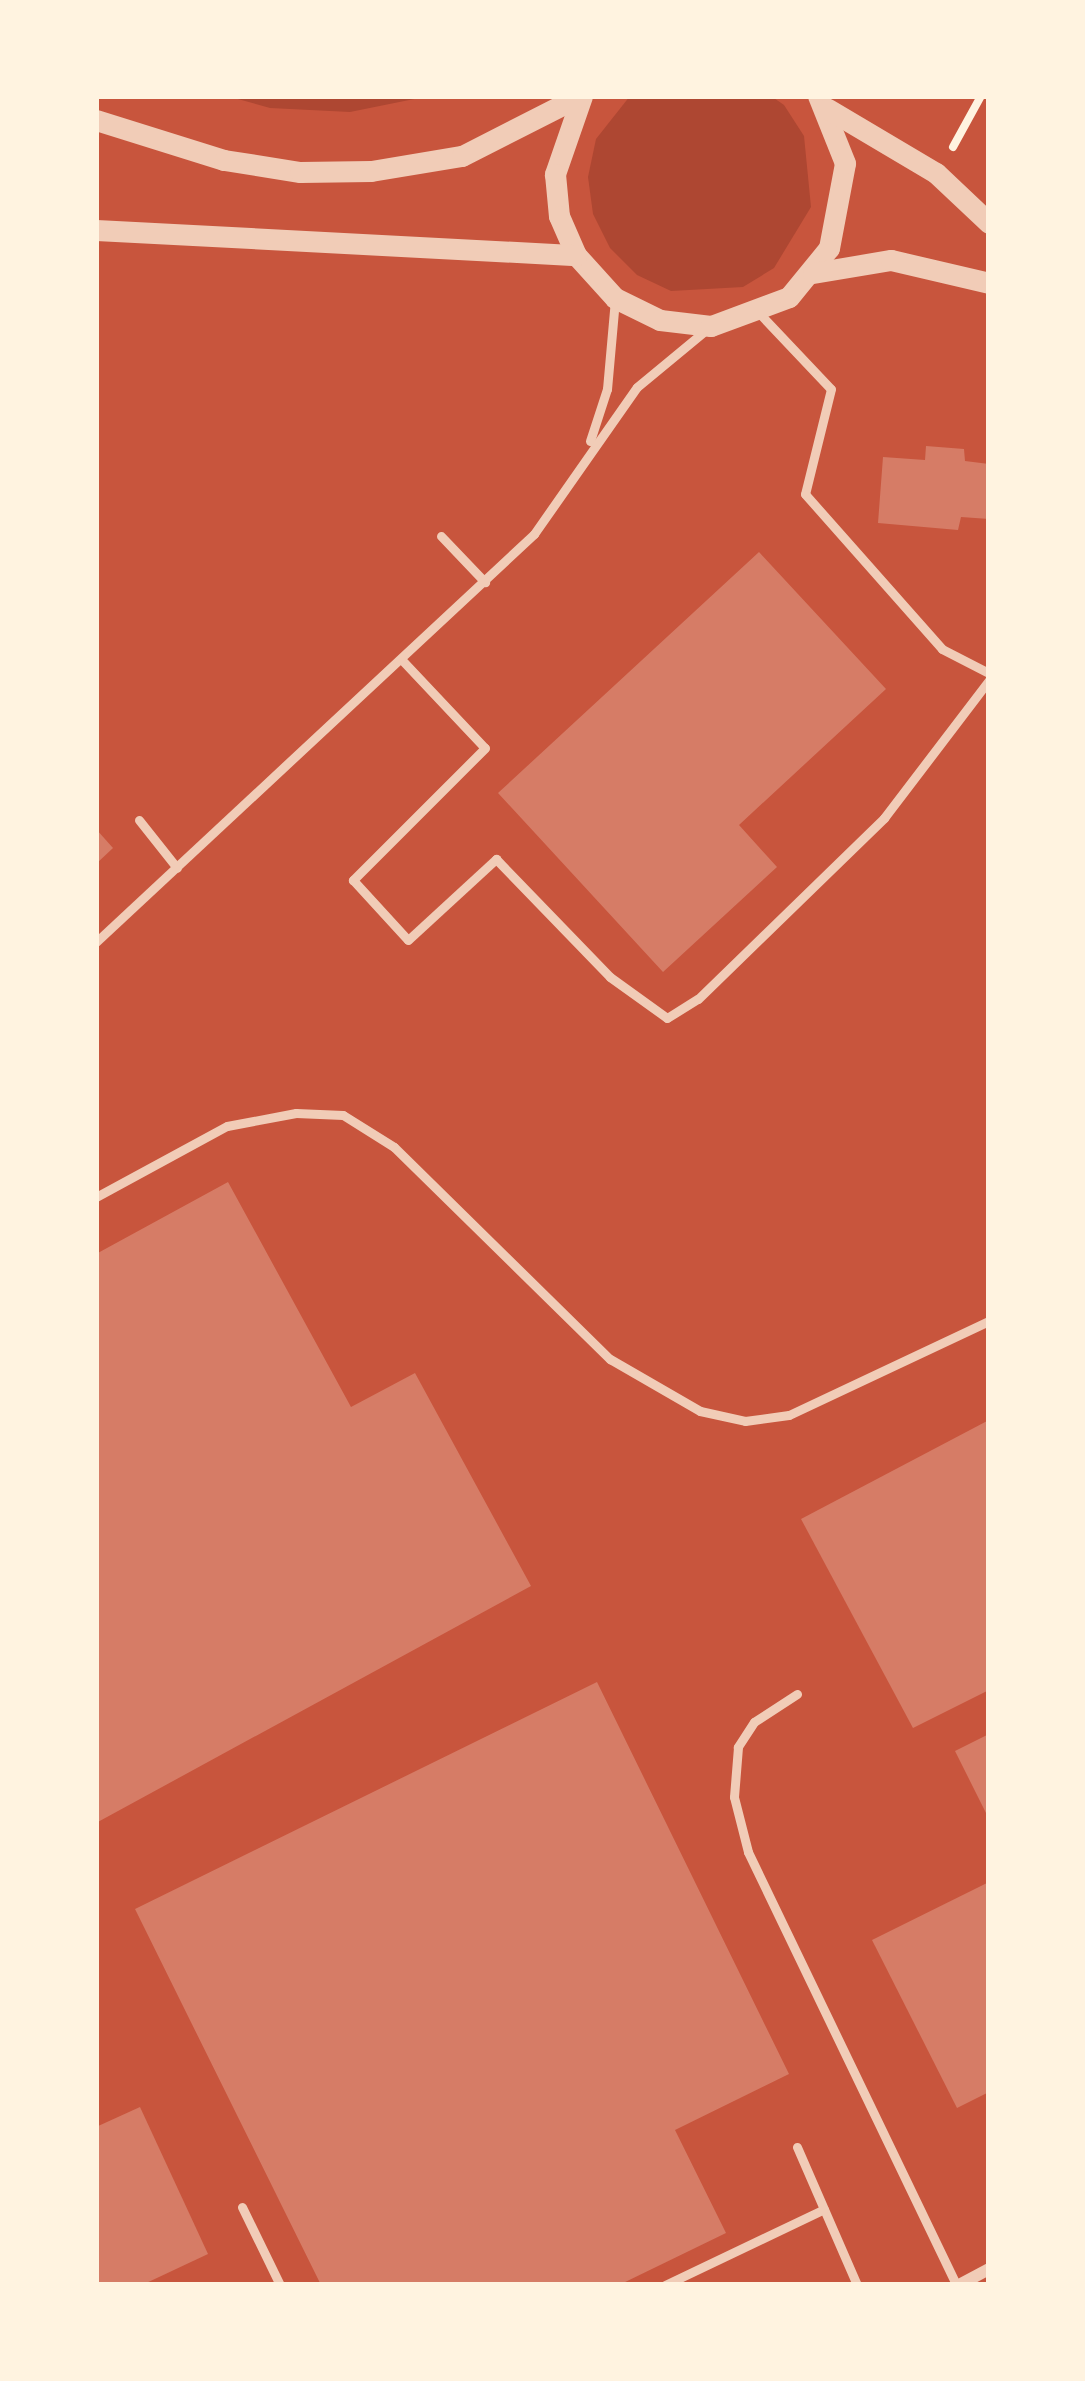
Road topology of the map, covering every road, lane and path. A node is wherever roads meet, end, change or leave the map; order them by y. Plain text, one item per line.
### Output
1 (581, 96) edge
2 (981, 96) edge
3 (823, 103) edge
4 (96, 120) edge
5 (951, 152) dead end
6 (989, 223) edge
7 (96, 230) edge
8 (576, 255) junction
9 (813, 273) junction
10 (989, 283) edge
11 (615, 298) junction
12 (760, 314) junction
13 (711, 326) junction
14 (586, 452) junction
15 (441, 536) dead end
16 (485, 582) junction
17 (401, 659) junction
18 (989, 677) edge
19 (140, 820) dead end
20 (177, 868) junction
21 (96, 941) edge
22 (96, 1197) edge
23 (989, 1321) edge
24 (797, 1694) dead end
25 (797, 2147) dead end
26 (242, 2207) dead end
27 (824, 2209) junction
28 (989, 2269) edge
29 (280, 2285) edge
30 (665, 2285) edge
31 (856, 2285) edge
32 (957, 2285) edge

1 - 4 street
1 - 8 street
2 - 5 path
3 - 6 street
3 - 9 street
7 - 8 street
8 - 11 street
9 - 10 street
9 - 12 street
11 - 13 street
11 - 14 lane
12 - 13 street
12 - 18 lane
13 - 14 lane
14 - 16 lane
15 - 16 lane
16 - 17 lane
17 - 18 lane
17 - 20 lane
19 - 20 lane
20 - 21 lane
22 - 23 lane
24 - 32 lane
25 - 27 lane
26 - 29 lane
27 - 30 lane
27 - 31 lane
28 - 32 street

